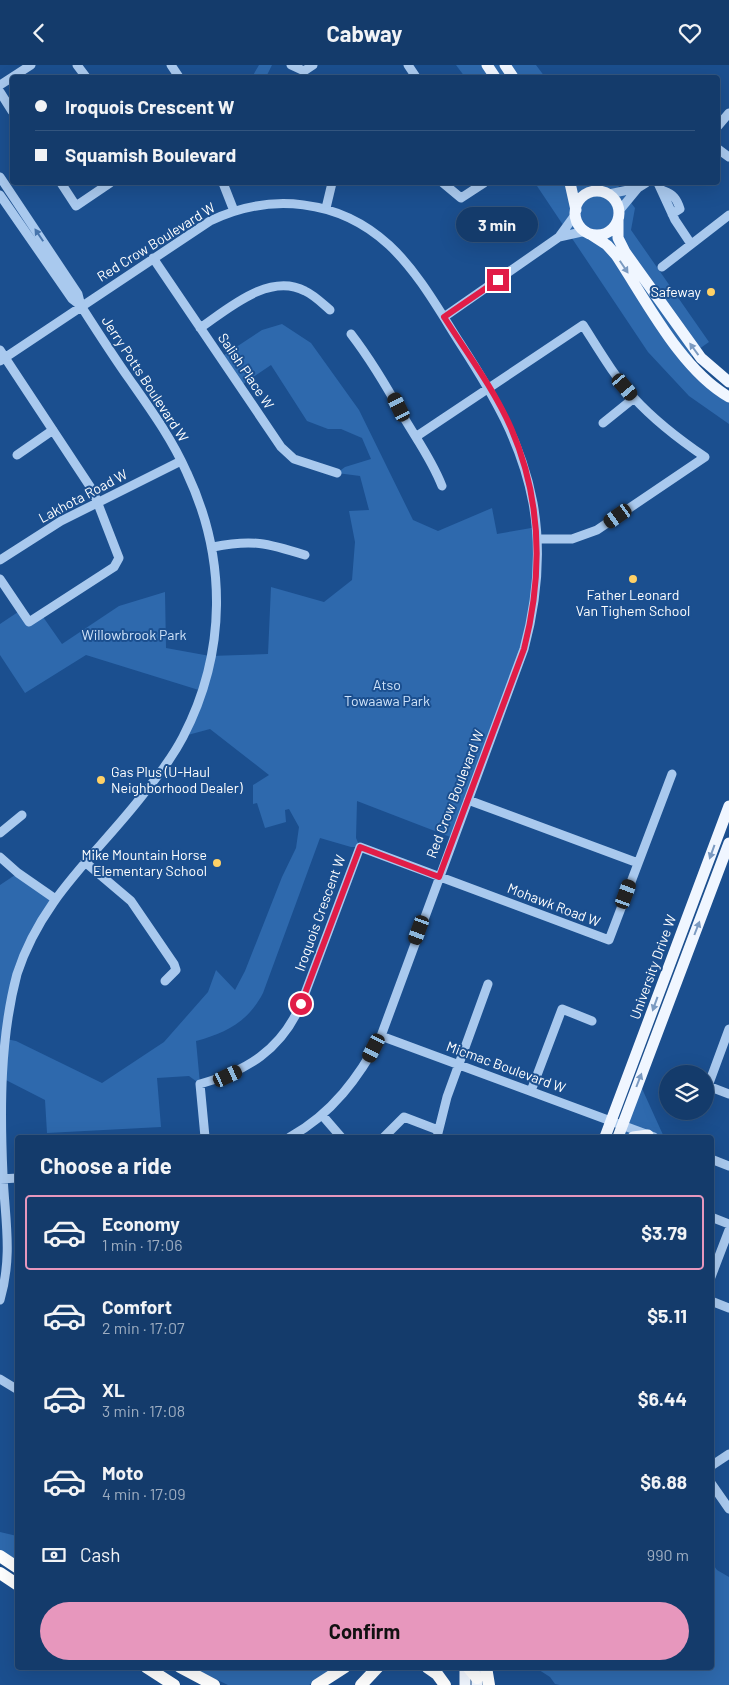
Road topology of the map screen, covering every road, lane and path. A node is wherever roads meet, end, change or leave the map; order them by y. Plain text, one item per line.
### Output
1 (30, 65) edge
2 (291, 65) edge
3 (313, 65) edge
4 (15, 75) edge
5 (0, 92) edge
6 (10, 108) edge
7 (729, 113) edge
8 (720, 124) edge
9 (0, 177) edge
10 (62, 185) edge
11 (107, 185) edge
12 (224, 185) edge
13 (332, 185) edge
14 (445, 185) edge
15 (481, 185) edge
16 (570, 185) edge
17 (590, 185) edge
18 (642, 185) edge
19 (660, 185) edge
20 (605, 193) junction
21 (0, 195) edge
22 (326, 208) junction
23 (234, 211) junction
24 (576, 213) junction
25 (619, 215) junction
26 (729, 215) edge
27 (588, 232) junction
28 (559, 237) junction
29 (691, 244) junction
30 (153, 258) junction
31 (662, 267) dead end
32 (81, 306) junction
33 (330, 310) dead end
34 (444, 317) junction
35 (200, 328) junction
36 (351, 334) dead end
37 (2, 356) edge
38 (729, 382) edge
39 (490, 388) junction
40 (729, 397) edge
41 (634, 398) junction
42 (603, 423) dead end
43 (53, 430) junction
44 (417, 436) junction
45 (17, 455) dead end
46 (182, 461) junction
47 (337, 473) dead end
48 (442, 486) dead end
49 (98, 502) junction
50 (538, 539) junction
51 (213, 547) junction
52 (305, 555) dead end
53 (0, 561) edge
54 (0, 579) edge
55 (672, 774) dead end
56 (468, 800) junction
57 (729, 806) edge
58 (22, 815) dead end
59 (0, 833) edge
60 (729, 843) edge
61 (0, 857) edge
62 (85, 862) junction
63 (638, 863) junction
64 (439, 877) junction
65 (54, 898) junction
66 (165, 981) dead end
67 (488, 984) dead end
68 (592, 1021) dead end
69 (729, 1029) edge
70 (381, 1036) junction
71 (459, 1064) junction
72 (531, 1091) junction
73 (729, 1094) edge
74 (322, 1115) junction
75 (611, 1121) junction
76 (622, 1125) junction
77 (438, 1134) edge
78 (205, 1135) edge
79 (293, 1135) edge
80 (338, 1135) edge
81 (386, 1135) edge
82 (606, 1135) edge
83 (619, 1135) edge
84 (648, 1135) edge
85 (714, 1160) edge
86 (729, 1165) edge
87 (15, 1178) edge
88 (2, 1179) edge
89 (714, 1218) edge
90 (729, 1223) edge
91 (729, 1230) edge
92 (714, 1269) edge
93 (0, 1300) edge
94 (714, 1302) edge
95 (729, 1308) edge
96 (0, 1379) edge
97 (15, 1388) edge
98 (729, 1454) edge
99 (714, 1464) edge
100 (714, 1487) edge
101 (729, 1509) edge
102 (0, 1556) edge
103 (15, 1566) edge
104 (0, 1573) edge
105 (15, 1583) edge
106 (151, 1670) edge
107 (177, 1670) edge
108 (186, 1670) edge
109 (341, 1670) edge
110 (375, 1670) edge
111 (431, 1670) edge
112 (466, 1670) edge
113 (486, 1670) edge
114 (174, 1685) edge
115 (200, 1685) edge
116 (214, 1685) edge
117 (317, 1685) edge
118 (361, 1685) edge
119 (445, 1685) edge
120 (464, 1685) edge
121 (488, 1685) edge

1 - 4 street
2 - 3 street
5 - 6 street
7 - 8 street
32 -> 9 street, Jerry Potts Boulevard W
10 - 11 street
12 - 23 street
13 - 22 street
14 - 15 street
16 - 24 main road
17 - 20 main road
18 - 20 street
18 - 25 street
19 - 29 street
20 - 24 main road
20 - 25 main road
21 - 32 street, Jerry Potts Boulevard W
22 - 23 street, Red Crow Boulevard W
22 - 34 street, Red Crow Boulevard W
23 - 30 street, Red Crow Boulevard W
24 - 27 main road
24 - 28 street
25 - 27 main road
38 -> 25 main road
26 - 29 street
27 - 28 street
27 -> 40 main road
28 - 34 street
29 - 31 street
30 - 32 street, Red Crow Boulevard W
30 - 35 street, Salish Place W
32 - 37 street, Red Crow Boulevard W
32 - 46 street, Jerry Potts Boulevard W
33 - 35 street
34 - 39 street, Red Crow Boulevard W
35 - 47 street, Salish Place W
36 - 44 street
37 - 43 street
39 - 41 street
39 - 44 street
39 - 50 street, Red Crow Boulevard W
41 - 42 street
41 - 50 street
43 - 45 street
43 - 49 street
44 - 48 street
46 - 49 street, Lakhota Road W
46 - 51 street, Jerry Potts Boulevard W
49 - 53 street, Lakhota Road W
49 - 54 street
50 - 56 street, Red Crow Boulevard W
51 - 52 street
51 - 62 street, Jerry Potts Boulevard W
55 - 63 street, Mohawk Road W
56 - 63 street
56 - 64 street, Red Crow Boulevard W
57 -> 75 main road, University Drive W
58 - 59 street
76 -> 60 main road, University Drive W
61 - 65 street
62 - 65 street, Jerry Potts Boulevard W
62 - 66 street
63 - 64 street, Mohawk Road W
64 - 70 street, Red Crow Boulevard W
64 - 78 street, Iroquois Crescent W
65 - 88 street, Jerry Potts Boulevard W
67 - 71 street
68 - 72 street
69 - 73 street
70 - 71 street, Micmac Boulevard W
70 - 74 street, Red Crow Boulevard W
71 - 72 street, Micmac Boulevard W
71 - 77 street
72 - 75 street, Micmac Boulevard W
74 - 79 street, Red Crow Boulevard W
74 - 80 street
75 - 76 street, Micmac Boulevard W
75 - 82 main road, University Drive W
76 - 83 main road, University Drive W
76 - 84 street, Micmac Boulevard W
77 - 81 street
85 - 86 street
87 - 88 street
88 - 93 street, Jerry Potts Boulevard W
89 - 90 street
91 - 92 street
94 - 95 street
96 - 97 street
98 - 99 street
100 - 101 street
102 - 103 highway
104 - 105 highway
106 - 114 highway
107 - 115 highway
108 - 116 highway
109 - 117 highway
110 - 118 highway
111 - 119 highway
112 - 120 main road
113 - 121 highway

